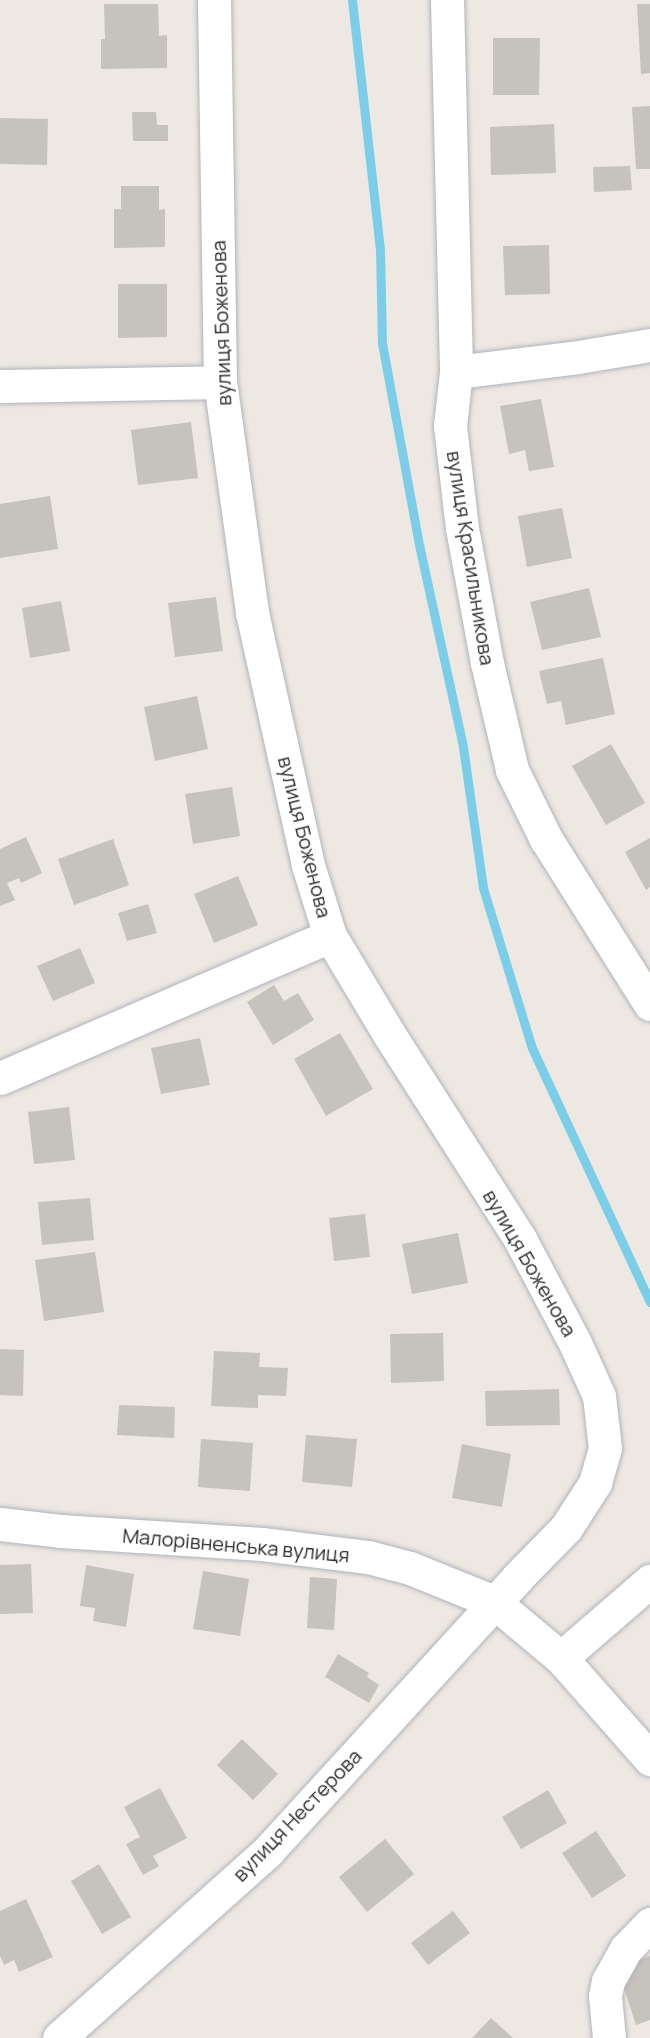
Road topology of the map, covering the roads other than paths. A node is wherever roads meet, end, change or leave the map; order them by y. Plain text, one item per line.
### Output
1 (214, 0) edge
2 (447, 0) edge
3 (650, 345) edge
4 (456, 372) junction
5 (220, 382) junction
6 (0, 386) edge
7 (330, 936) junction
8 (650, 1004) edge
9 (0, 1078) edge
10 (0, 1524) edge
11 (650, 1581) edge
12 (494, 1602) junction
13 (561, 1658) junction
14 (650, 1759) edge
15 (650, 1924) edge
16 (59, 2038) edge
17 (609, 2038) edge

1 - 5 street, вулиця Боженова
2 - 4 street, вулиця Красильникова
3 - 4 street
4 - 8 street, вулиця Красильникова
5 - 6 street
5 - 7 street, вулиця Боженова
7 - 9 street
7 - 12 street, вулиця Боженова
10 - 12 street, Малорівненська вулиця
11 - 13 street
12 - 13 street, Малорівненська вулиця
12 - 16 street, вулиця Нестерова
13 - 14 street, Малорівненська вулиця
15 - 17 street

